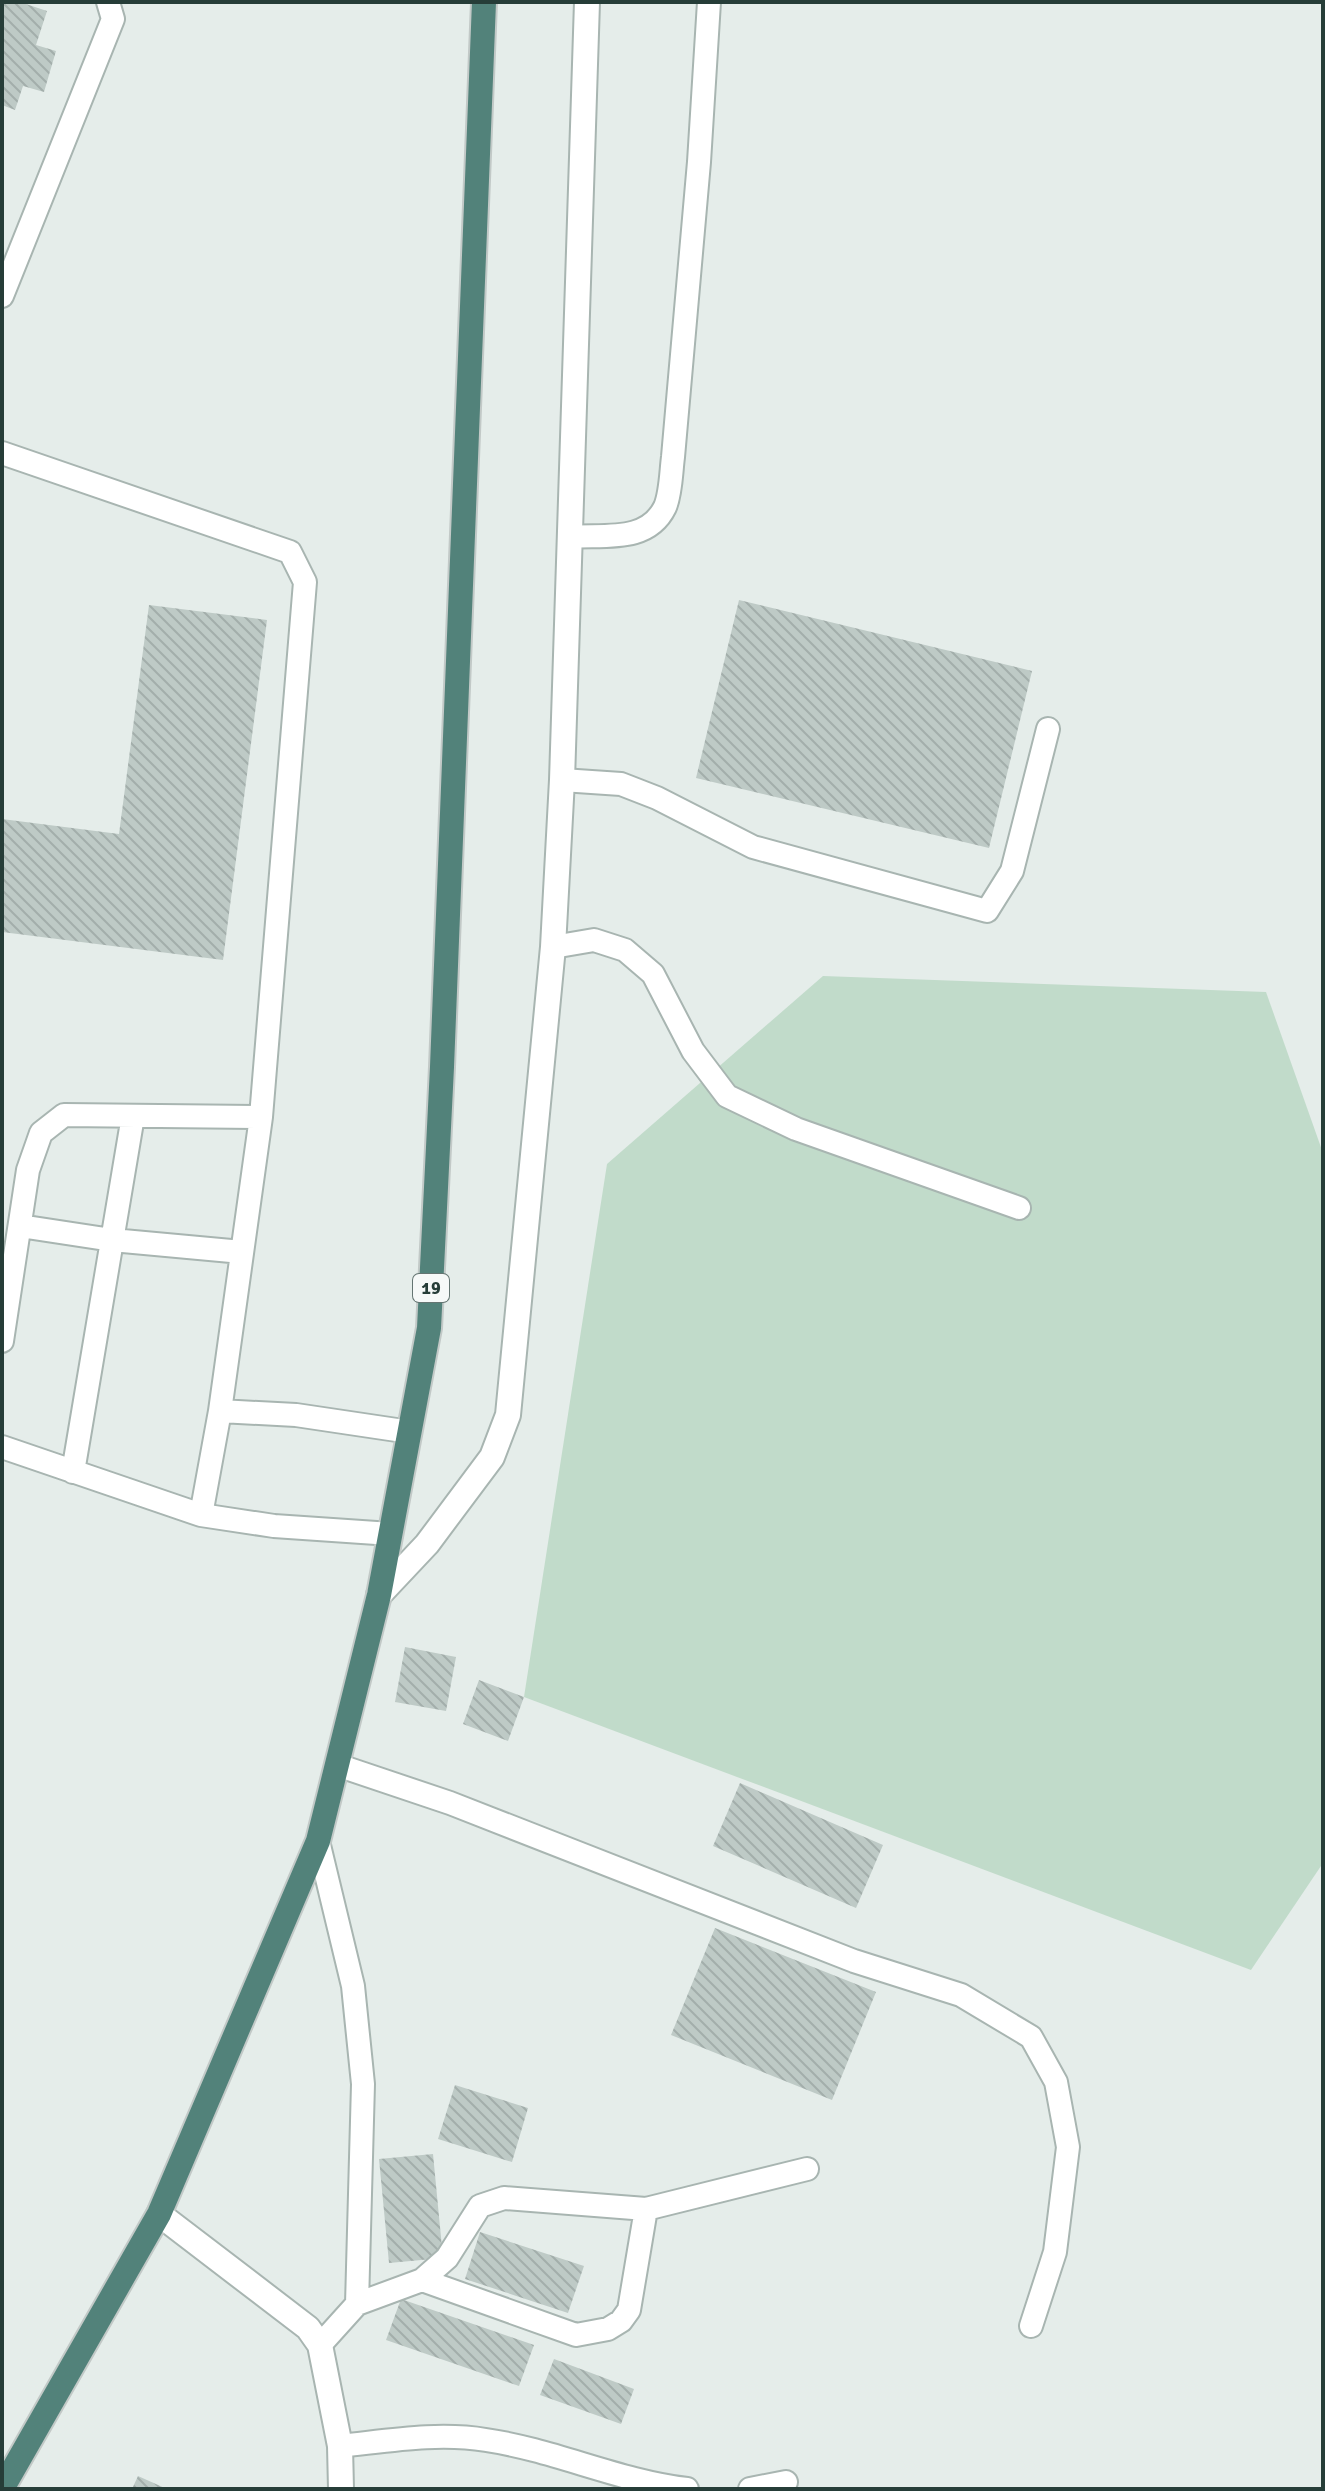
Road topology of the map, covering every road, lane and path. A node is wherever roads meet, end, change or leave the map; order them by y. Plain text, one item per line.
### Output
1 (108, 2) edge
2 (484, 2) edge
3 (587, 2) edge
4 (709, 2) edge
5 (2, 296) edge
6 (2, 453) edge
7 (569, 537) junction
8 (1048, 729) dead end
9 (562, 780) junction
10 (553, 947) junction
11 (133, 1116) junction
12 (261, 1117) junction
13 (1019, 1208) dead end
14 (20, 1226) junction
15 (112, 1240) junction
16 (242, 1252) junction
17 (2, 1341) edge
18 (220, 1411) junction
19 (410, 1432) junction
20 (2, 1447) edge
21 (73, 1472) junction
22 (201, 1515) junction
23 (391, 1534) junction
24 (379, 1595) junction
25 (337, 1765) junction
26 (318, 1841) junction
27 (807, 2169) dead end
28 (646, 2209) junction
29 (159, 2214) junction
30 (422, 2280) junction
31 (357, 2304) junction
32 (1031, 2326) dead end
33 (320, 2345) junction
34 (340, 2446) junction
35 (786, 2482) dead end
36 (2, 2489) edge
37 (341, 2489) edge
38 (687, 2489) edge
39 (750, 2489) edge

1 - 5 lane
2 - 19 highway, 19
3 - 7 street
4 - 7 lane
6 - 12 lane
7 - 9 street
8 - 9 lane
9 - 10 street
10 - 13 lane
10 - 24 street
11 - 12 lane
11 - 14 lane
11 - 15 lane
12 - 16 lane
14 - 15 lane
14 - 17 lane
15 - 16 lane
15 - 21 lane
16 - 18 lane
18 - 19 lane
18 - 22 lane
19 - 23 highway, 19
20 - 21 lane
21 - 22 lane
22 - 23 lane
23 - 24 highway, 19
24 - 25 highway, 19
25 - 26 highway, 19
25 - 32 lane
26 - 29 highway, 19
26 - 31 lane
27 - 28 lane
28 - 30 lane
28 - 30 lane
29 - 33 street
29 - 36 highway, 19
30 - 31 lane
31 - 33 lane
33 - 34 street
34 - 37 street
34 - 38 lane
35 - 39 lane

